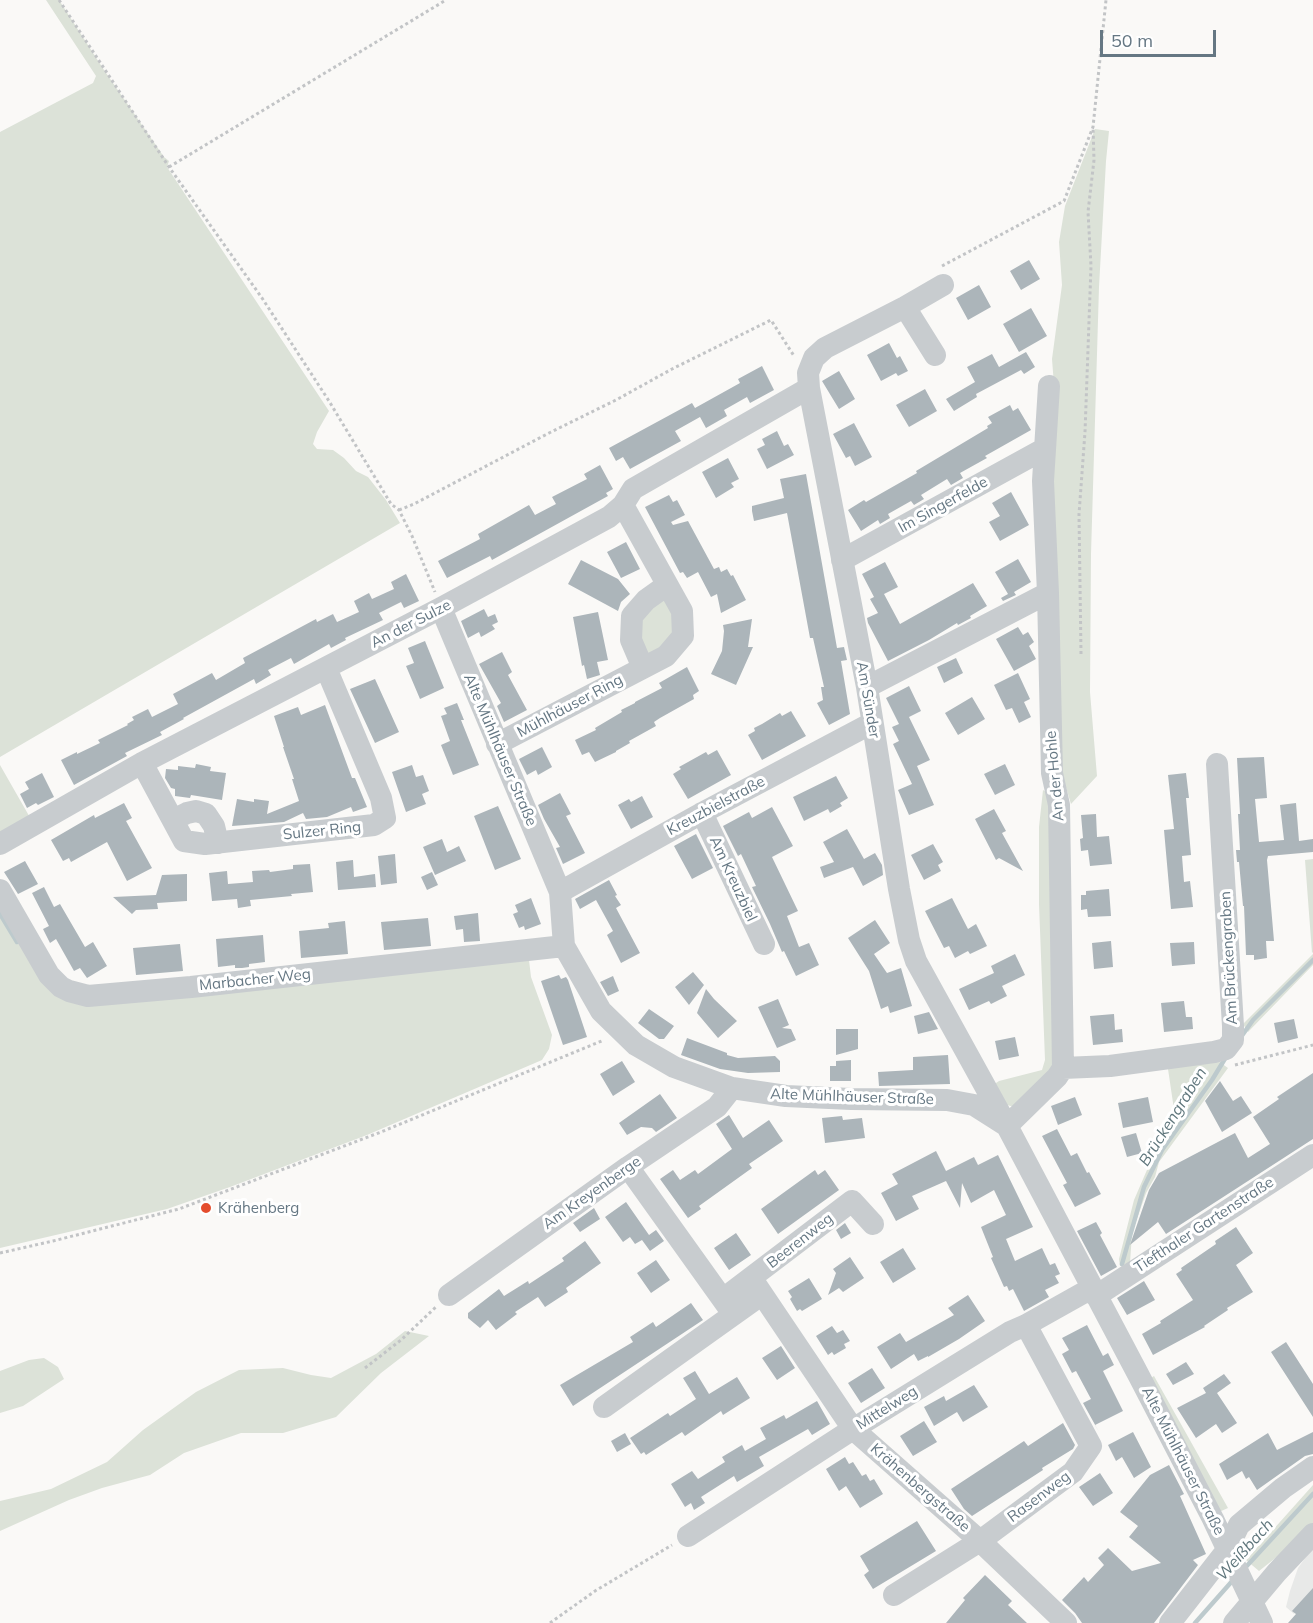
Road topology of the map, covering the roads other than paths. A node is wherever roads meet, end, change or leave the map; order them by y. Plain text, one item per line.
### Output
1 (942, 276) road end
2 (905, 307) junction
3 (935, 355) dead end
4 (808, 380) junction
5 (1049, 386) dead end
6 (1044, 449) junction
7 (624, 505) junction
8 (842, 560) junction
9 (667, 585) junction
10 (1048, 593) junction
11 (441, 608) junction
12 (326, 668) junction
13 (643, 668) junction
14 (867, 687) junction
15 (873, 723) junction
16 (497, 744) junction
17 (142, 763) junction
18 (1217, 764) dead end
19 (702, 813) junction
20 (0, 844) edge
21 (0, 890) edge
22 (560, 892) junction
23 (764, 944) dead end
24 (564, 946) junction
25 (1063, 1068) junction
26 (732, 1088) junction
27 (1007, 1126) junction
28 (1313, 1155) edge
29 (627, 1167) junction
30 (873, 1224) dead end
31 (756, 1287) junction
32 (1094, 1292) junction
33 (449, 1295) road end
34 (728, 1307) junction
35 (1026, 1325) junction
36 (604, 1407) dead end
37 (853, 1429) junction
38 (1313, 1467) edge
39 (1313, 1534) edge
40 (688, 1536) road end
41 (980, 1541) junction
42 (1231, 1559) junction
43 (894, 1595) dead end
44 (1249, 1595) junction
45 (1066, 1623) edge
46 (1170, 1623) edge
47 (1234, 1623) edge
48 (1262, 1623) edge

1 - 2 street
2 - 3 street
2 - 4 street
4 - 7 street, An der Sulze
4 - 8 street, Am Sünder
5 - 6 street, An der Hohle
6 - 8 street, Im Singerfelde
6 - 10 street, An der Hohle
7 - 9 street, Mühlhäuser Ring
7 - 11 street, An der Sulze
8 - 14 street, Am Sünder
9 - 13 street
9 - 13 street, Mühlhäuser Ring
10 - 14 street
10 - 25 street, An der Hohle
11 - 12 street, An der Sulze
11 - 16 street, Alte Mühlhäuser Straße
12 - 17 street, An der Sulze
12 - 17 street, Sulzer Ring
13 - 16 street, Mühlhäuser Ring
14 - 15 street, Am Sünder
15 - 19 street, Kreuzbielstraße
15 - 27 street, Am Sünder
16 - 22 street, Alte Mühlhäuser Straße
17 - 20 street, An der Sulze
18 - 25 street, Am Brückengraben
19 - 22 street, Kreuzbielstraße
19 - 23 street, Am Kreuzbiel
21 - 24 street, Marbacher Weg
22 - 24 street, Alte Mühlhäuser Straße
24 - 26 street, Alte Mühlhäuser Straße
25 - 27 street
26 - 27 street, Alte Mühlhäuser Straße
26 - 29 street, Am Kreyenberge
27 - 32 street, Alte Mühlhäuser Straße
28 - 32 street, Tiefthaler Gartenstraße
29 - 33 street, Am Kreyenberge
29 - 34 street
30 - 31 street, Beerenweg
31 - 34 street, Beerenweg
31 - 37 street, Krähenbergstraße
32 - 35 street, Mittelweg
32 - 42 street, Alte Mühlhäuser Straße
34 - 36 street, Beerenweg
35 - 37 street, Mittelweg
35 - 41 street, Rasenweg
37 - 40 street, Mittelweg
37 - 41 street, Krähenbergstraße
38 - 42 street
39 - 44 street
41 - 43 street, Rasenweg
41 - 45 street, Krähenbergstraße
42 - 44 street, Alte Mühlhäuser Straße
42 - 46 street
44 - 47 street
44 - 48 street, Alte Mühlhäuser Straße

